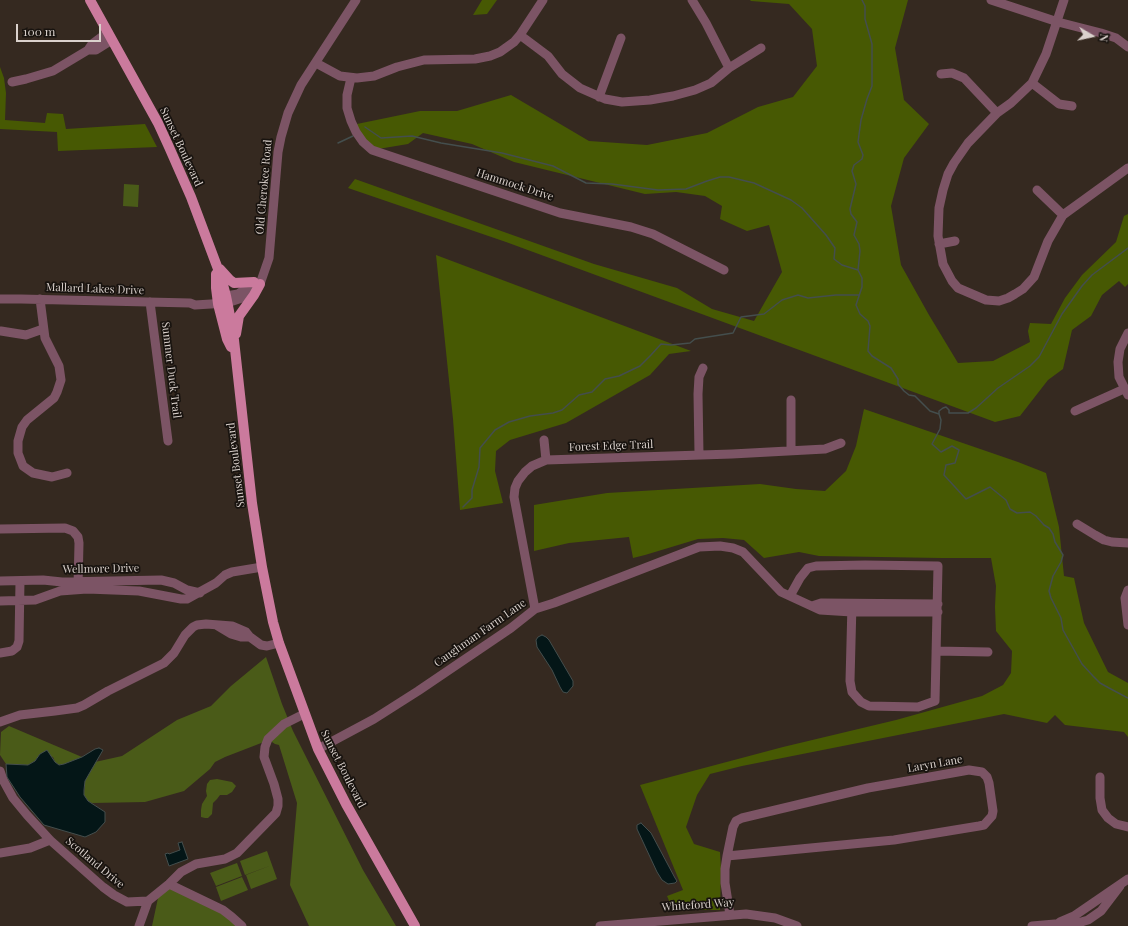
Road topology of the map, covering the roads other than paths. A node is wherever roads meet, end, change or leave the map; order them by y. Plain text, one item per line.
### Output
1 (90, 0) edge
2 (356, 0) edge
3 (543, 0) edge
4 (692, 0) edge
5 (991, 0) edge
6 (1064, 0) edge
7 (1058, 22) junction
8 (520, 35) junction
9 (110, 36) junction
10 (621, 38) dead end
11 (1128, 46) edge
12 (761, 48) dead end
13 (316, 63) junction
14 (729, 68) junction
15 (941, 74) dead end
16 (351, 78) junction
17 (12, 82) dead end
18 (1032, 82) junction
19 (599, 97) junction
20 (1072, 106) dead end
21 (997, 113) junction
22 (1128, 168) edge
23 (1037, 190) dead end
24 (1063, 215) junction
25 (955, 241) dead end
26 (939, 244) junction
27 (216, 264) junction
28 (724, 270) dead end
29 (259, 281) junction
30 (40, 299) junction
31 (0, 300) edge
32 (222, 300) junction
33 (150, 302) junction
34 (43, 329) junction
35 (1, 331) dead end
36 (1128, 333) edge
37 (235, 353) junction
38 (703, 368) dead end
39 (1126, 392) edge
40 (790, 400) dead end
41 (1075, 411) dead end
42 (544, 440) dead end
43 (168, 441) dead end
44 (841, 443) dead end
45 (791, 450) junction
46 (700, 454) junction
47 (546, 460) junction
48 (67, 473) dead end
49 (1077, 524) dead end
50 (0, 529) edge
51 (1128, 543) edge
52 (262, 567) junction
53 (20, 580) junction
54 (0, 581) edge
55 (78, 585) junction
56 (1128, 590) edge
57 (200, 592) junction
58 (790, 596) junction
59 (0, 601) edge
60 (19, 601) junction
61 (852, 608) junction
62 (938, 608) junction
63 (535, 609) junction
64 (1128, 625) edge
65 (279, 643) junction
66 (936, 651) junction
67 (988, 652) dead end
68 (0, 653) edge
69 (304, 714) junction
70 (0, 722) edge
71 (318, 750) junction
72 (0, 771) edge
73 (1100, 777) dead end
74 (1128, 827) edge
75 (50, 840) junction
76 (0, 853) edge
77 (727, 856) junction
78 (1128, 879) edge
79 (168, 884) junction
80 (148, 900) junction
81 (730, 915) junction
82 (629, 925) edge
83 (1055, 925) edge
84 (139, 926) edge
85 (242, 926) edge
86 (415, 926) edge
87 (600, 926) edge
88 (797, 926) edge
89 (1032, 926) edge

1 - 9 main road, Sunset Boulevard
2 - 13 street, Old Cherokee Road
3 - 8 street
4 - 14 street
5 - 7 street
6 - 7 street
7 - 11 street
7 - 18 street
8 - 16 street
8 - 19 street
9 - 17 street
9 - 27 main road, Sunset Boulevard
10 - 19 street
12 - 14 street
13 - 16 street
13 - 29 street, Old Cherokee Road
14 - 19 street
15 - 21 street
16 - 28 street, Hammock Drive
18 - 20 street
18 - 21 street
21 - 26 street
22 - 24 street
23 - 24 street
24 - 26 street
25 - 26 street
27 - 29 main road
27 - 32 main road, Sunset Boulevard
29 - 32 street
29 - 37 main road
30 - 31 street, Mallard Lakes Drive
30 - 33 street, Mallard Lakes Drive
30 - 34 street
32 - 33 street, Mallard Lakes Drive
32 - 37 main road, Sunset Boulevard
33 - 43 street, Summer Duck Trail
34 - 35 street
34 - 48 street
36 - 39 street
37 - 52 main road, Sunset Boulevard
38 - 46 street
39 - 41 street
40 - 45 street
42 - 47 street
44 - 45 street, Forest Edge Trail
45 - 46 street, Forest Edge Trail
46 - 47 street, Forest Edge Trail
47 - 63 street, Forest Edge Trail
49 - 51 street
50 - 55 street
52 - 57 street, Wellmore Drive
52 - 65 main road, Sunset Boulevard
53 - 54 street, Wellmore Drive
53 - 55 street, Wellmore Drive
53 - 60 street
55 - 57 street, Wellmore Drive
55 - 57 street, Wellmore Drive
55 - 60 street, Wellmore Drive
56 - 64 street
58 - 61 street, Caughman Farm Lane
58 - 62 street
58 - 63 street, Caughman Farm Lane
59 - 60 street, Wellmore Drive
60 - 68 street
61 - 62 street
61 - 66 street
62 - 66 street
63 - 71 street, Caughman Farm Lane
65 - 69 main road, Sunset Boulevard
65 - 70 street
66 - 67 street
69 - 71 main road, Sunset Boulevard
69 - 79 street
71 - 86 main road, Sunset Boulevard
72 - 75 street, Scotland Drive
73 - 74 street
75 - 76 street
75 - 80 street, Scotland Drive
77 - 77 street, Laryn Lane
77 - 81 street, Laryn Lane
78 - 83 street
79 - 80 street
79 - 85 street
80 - 84 street
81 - 82 street, Whiteford Way
81 - 88 street, Whiteford Way
82 - 87 street, Whiteford Way
83 - 89 street

